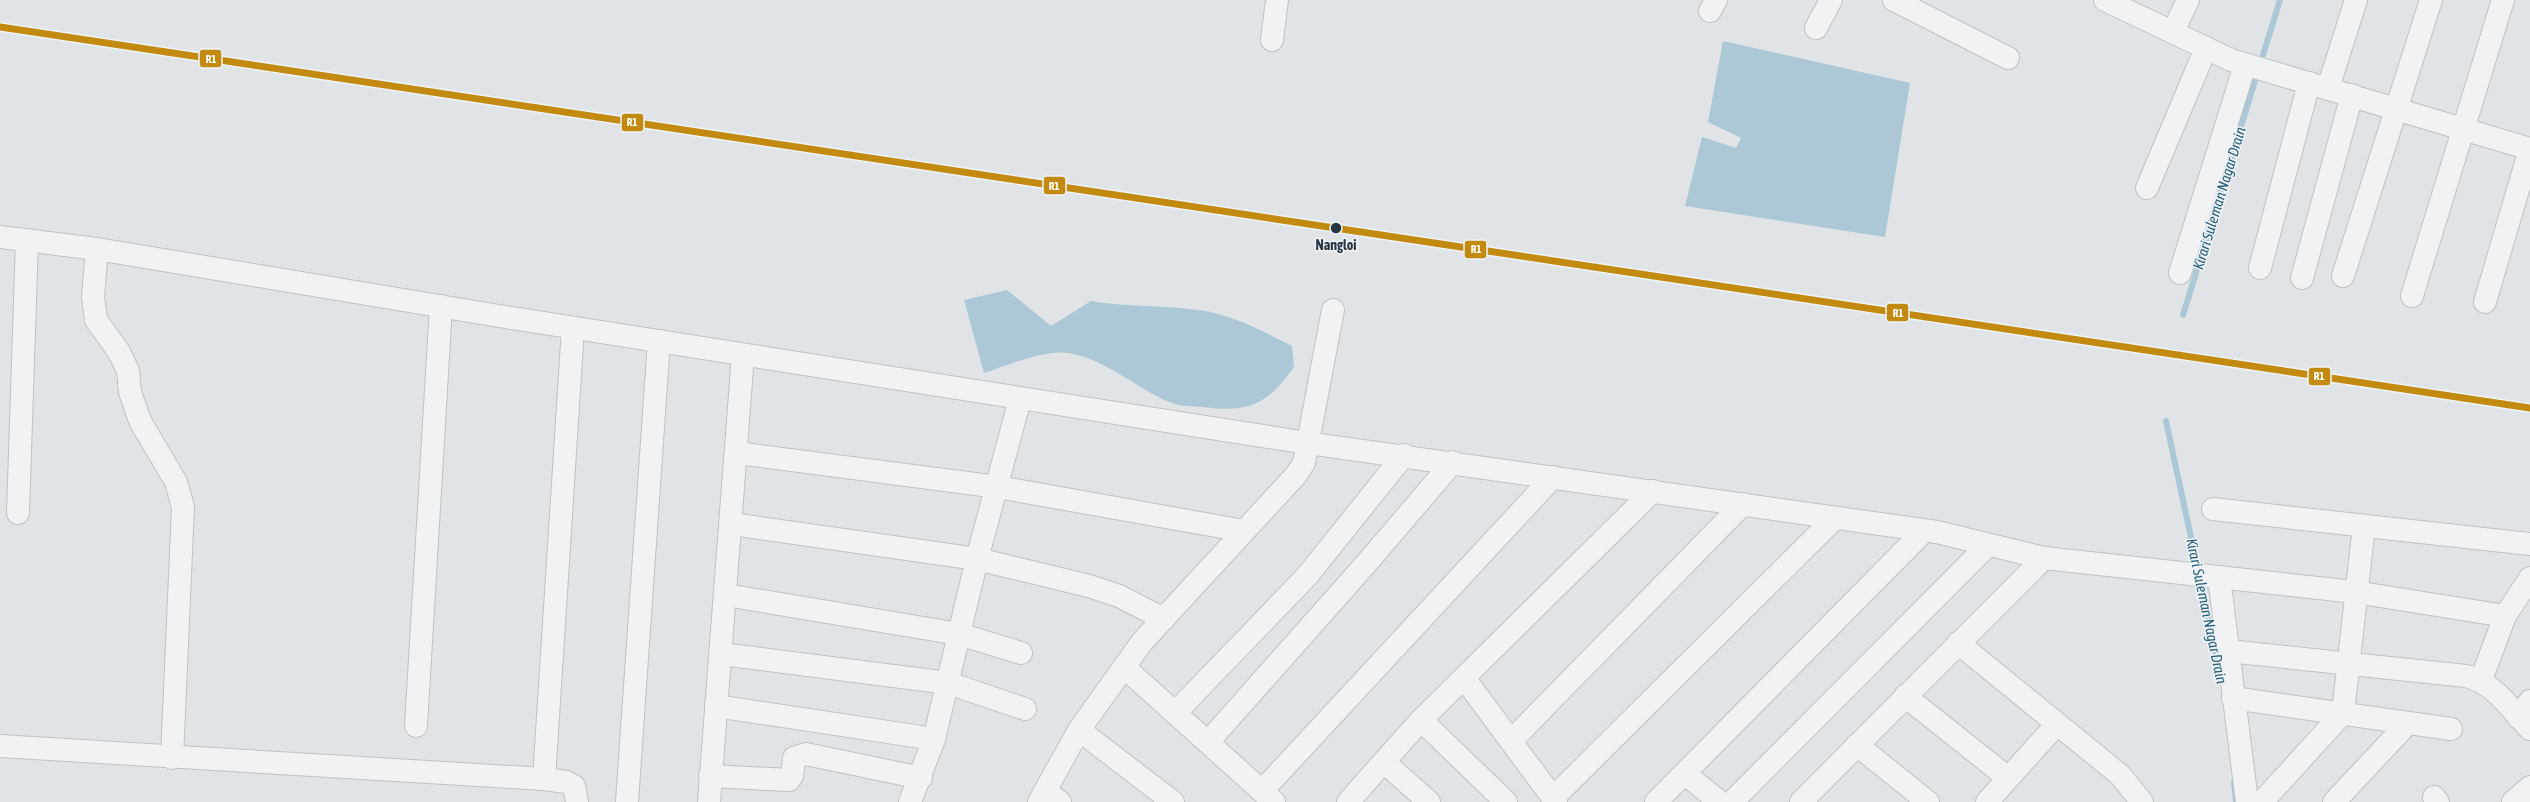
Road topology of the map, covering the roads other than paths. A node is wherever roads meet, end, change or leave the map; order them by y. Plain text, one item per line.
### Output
1 (1277, 0) edge
2 (1831, 0) edge
3 (1894, 0) edge
4 (2188, 0) edge
5 (2356, 0) edge
6 (2431, 0) edge
7 (2504, 0) edge
8 (2108, 1) edge
9 (1816, 28) dead end
10 (2173, 32) junction
11 (1272, 40) dead end
12 (2206, 48) junction
13 (2008, 58) dead end
14 (2245, 65) junction
15 (2318, 86) junction
16 (2352, 96) junction
17 (2397, 109) junction
18 (2464, 129) junction
19 (2530, 149) edge
20 (2147, 188) dead end
21 (0, 237) edge
22 (27, 240) junction
23 (97, 249) junction
24 (2260, 268) dead end
25 (2180, 273) dead end
26 (2343, 276) dead end
27 (2302, 278) dead end
28 (2412, 296) dead end
29 (2485, 302) dead end
30 (441, 306) junction
31 (1333, 310) dead end
32 (573, 328) junction
33 (659, 342) junction
34 (743, 355) junction
35 (1020, 399) junction
36 (1307, 443) junction
37 (737, 453) junction
38 (1404, 456) junction
39 (1453, 462) junction
40 (1553, 477) junction
41 (998, 487) junction
42 (1653, 491) junction
43 (1743, 504) junction
44 (2213, 509) dead end
45 (18, 512) dead end
46 (1835, 518) junction
47 (732, 524) junction
48 (2364, 526) junction
49 (1244, 531) junction
50 (1924, 531) junction
51 (2530, 544) edge
52 (1988, 545) junction
53 (2044, 558) junction
54 (977, 559) junction
55 (2205, 576) junction
56 (2530, 578) edge
57 (2355, 592) junction
58 (726, 595) junction
59 (2505, 616) junction
60 (1164, 618) junction
61 (959, 634) junction
62 (1958, 643) junction
63 (2228, 652) junction
64 (1021, 653) dead end
65 (722, 654) junction
66 (2348, 663) junction
67 (1124, 668) junction
68 (1464, 678) junction
69 (2481, 680) junction
70 (948, 683) junction
71 (1905, 696) junction
72 (2233, 698) junction
73 (716, 706) junction
74 (1025, 709) dead end
75 (1175, 713) junction
76 (2343, 713) junction
77 (2526, 716) edge
78 (1421, 720) junction
79 (2408, 723) junction
80 (2057, 724) junction
81 (416, 726) dead end
82 (2451, 729) dead end
83 (1079, 730) junction
84 (934, 739) junction
85 (1511, 741) junction
86 (1208, 742) junction
87 (1858, 745) junction
88 (0, 746) edge
89 (172, 758) junction
90 (1384, 762) junction
91 (1685, 774) junction
92 (710, 776) junction
93 (921, 778) junction
94 (2008, 778) junction
95 (544, 779) junction
96 (2530, 787) edge
97 (1268, 796) edge
98 (1048, 798) edge
99 (1356, 799) edge
100 (1554, 800) edge
101 (577, 802) edge
102 (627, 802) edge
103 (709, 802) edge
104 (910, 802) edge
105 (1173, 802) edge
106 (1429, 802) edge
107 (1506, 802) edge
108 (1656, 802) edge
109 (1720, 802) edge
110 (1732, 802) edge
111 (1801, 802) edge
112 (1928, 802) edge
113 (1987, 802) edge
114 (2142, 802) edge
115 (2247, 802) edge
116 (2262, 802) edge
117 (2334, 802) edge
118 (2514, 802) edge

1 - 11 street
2 - 9 street
3 - 13 street
4 - 10 street
5 - 15 street
6 - 17 street
7 - 18 street
8 - 10 street
10 - 12 street
12 - 14 street
12 - 20 street
14 - 15 street
14 - 25 street
15 - 16 street
15 - 24 street
16 - 17 street
16 - 27 street
17 - 18 street
17 - 26 street
18 - 19 street
18 - 28 street
19 - 29 street
21 - 22 street
22 - 23 street
22 - 45 street
23 - 30 street
23 - 89 street
30 - 32 street
30 - 81 street
31 - 36 street
32 - 33 street
32 - 95 street
33 - 34 street
33 - 102 street
34 - 35 street
34 - 37 street
35 - 36 street
35 - 41 street
36 - 38 street
36 - 49 street
37 - 41 street
37 - 47 street
38 - 39 street
38 - 75 street
39 - 40 street
39 - 86 street
40 - 42 street
40 - 97 street
41 - 49 street
41 - 54 street
42 - 43 street
42 - 68 street
43 - 46 street
43 - 85 street
44 - 48 street
46 - 50 street
46 - 100 street
47 - 54 street
47 - 58 street
48 - 51 street
48 - 57 street
49 - 60 street
50 - 52 street
50 - 91 street
52 - 53 street
52 - 110 street
53 - 55 street
53 - 62 street
54 - 60 street
54 - 61 street
55 - 57 street
55 - 63 street
56 - 59 street
57 - 59 street
57 - 66 street
58 - 61 street
58 - 65 street
59 - 69 street
60 - 67 street
61 - 64 street
61 - 70 street
62 - 71 street
62 - 80 street
63 - 66 street
63 - 72 street
65 - 70 street
65 - 73 street
66 - 69 street
66 - 76 street
67 - 75 street
67 - 83 street
68 - 78 street
68 - 85 street
69 - 77 street
70 - 74 street
70 - 84 street
71 - 87 street
71 - 94 street
72 - 76 street
72 - 115 street
73 - 84 street
73 - 92 street
75 - 86 street
76 - 79 street
76 - 116 street
78 - 90 street
78 - 107 street
79 - 82 street
79 - 117 street
80 - 94 street
80 - 114 street
83 - 98 street
83 - 105 street
84 - 93 street
85 - 100 street
86 - 97 street
87 - 111 street
87 - 112 street
88 - 89 street
89 - 95 street
90 - 99 street
90 - 106 street
91 - 108 street
91 - 109 street
92 - 93 street
92 - 103 street
93 - 104 street
94 - 113 street
95 - 101 street
96 - 118 street

